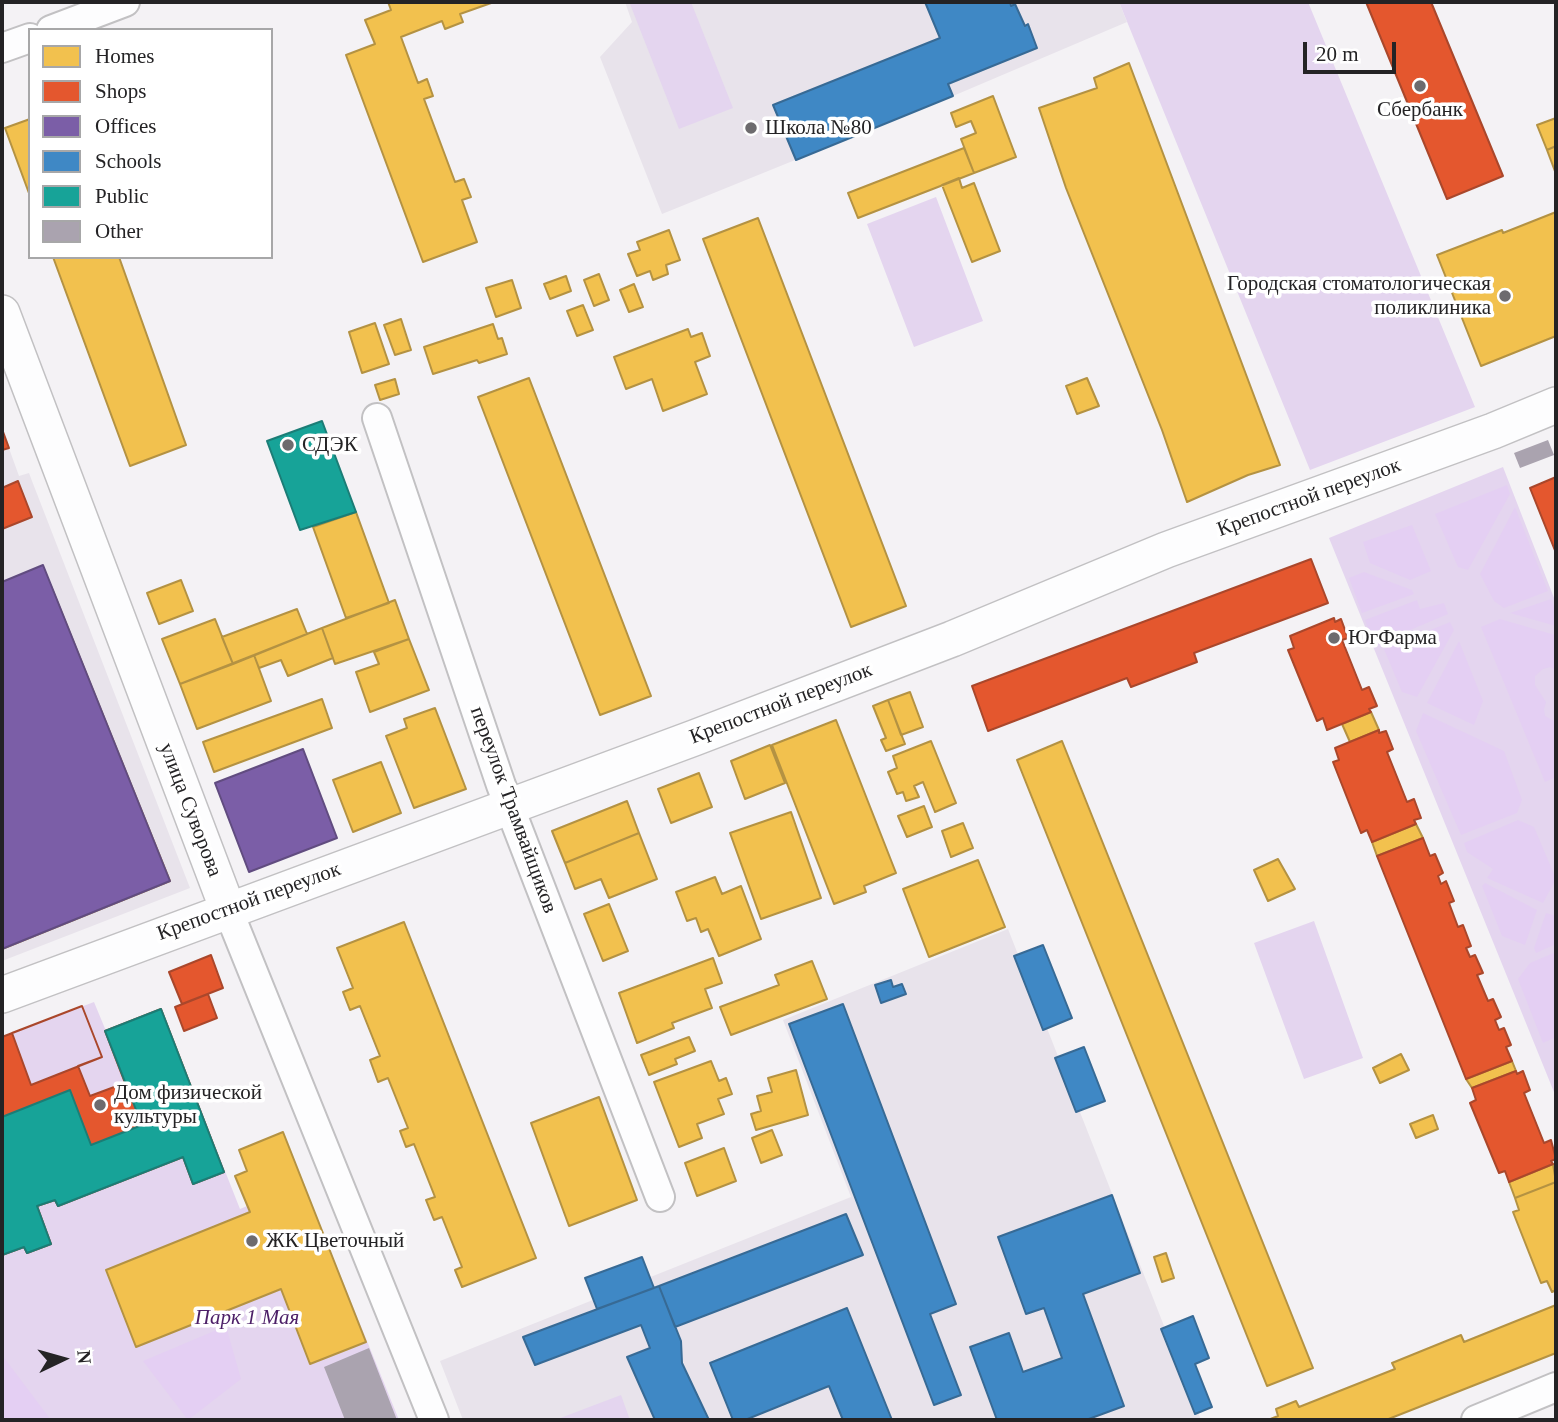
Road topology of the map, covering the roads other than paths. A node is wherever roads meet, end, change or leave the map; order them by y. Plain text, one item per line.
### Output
1 (125, 2) edge
2 (56, 28) edge
3 (28, 39) edge
4 (2, 48) edge
5 (2, 313) edge
6 (1556, 405) edge
7 (377, 418) dead end
8 (509, 807) junction
9 (228, 910) junction
10 (2, 995) edge
11 (660, 1197) dead end
12 (1556, 1387) edge
13 (434, 1420) edge
14 (1476, 1420) edge

1 - 2 street
3 - 4 street
5 - 9 street, улица Суворова
6 - 8 street, Крепостной переулок
7 - 8 street, переулок Трамвайщиков
8 - 9 street, Крепостной переулок
8 - 11 street, переулок Трамвайщиков
9 - 10 street, Крепостной переулок
9 - 13 street, улица Суворова
12 - 14 street

